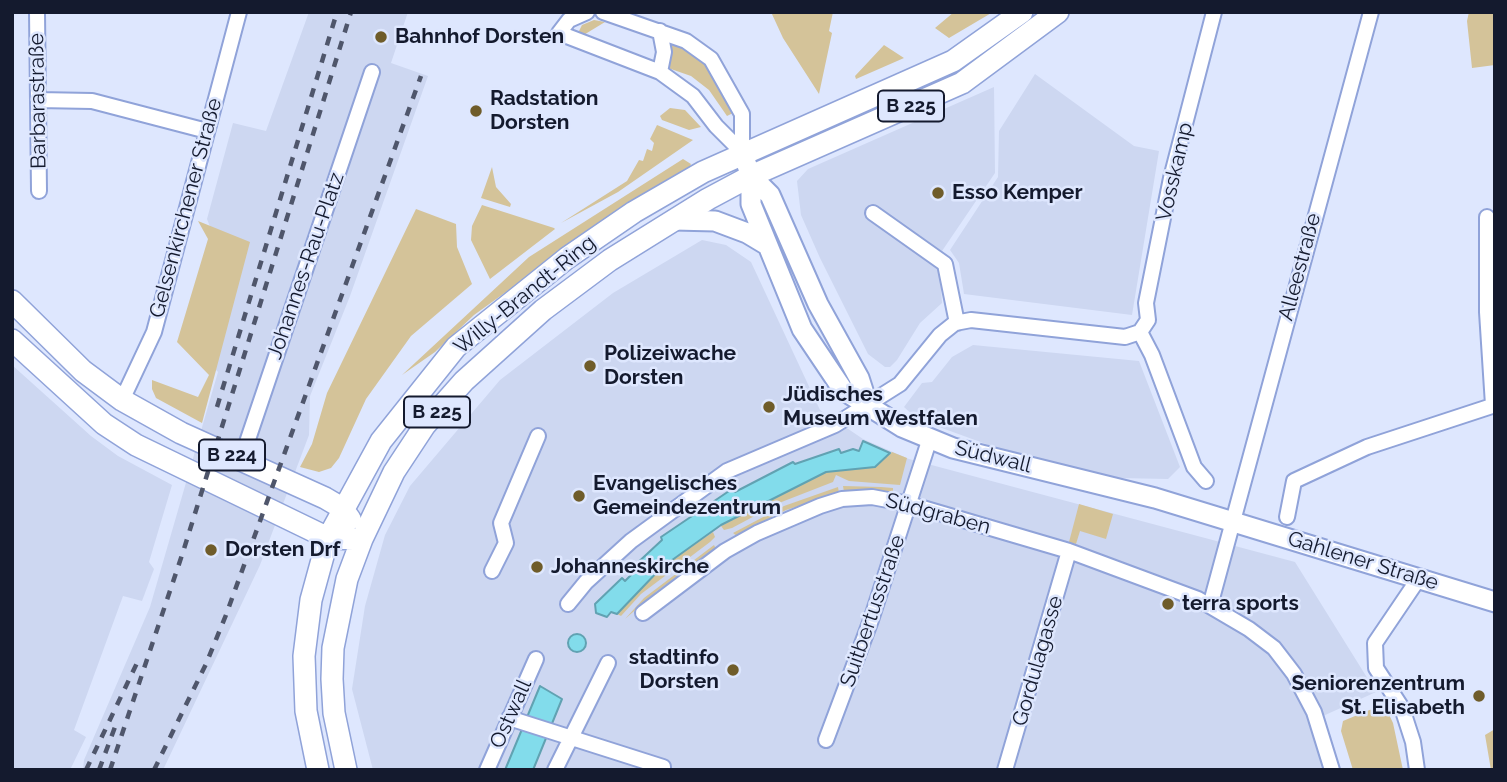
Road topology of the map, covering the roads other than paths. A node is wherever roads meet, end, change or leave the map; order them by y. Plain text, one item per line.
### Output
1 (37, 12) edge
2 (239, 12) edge
3 (587, 12) edge
4 (603, 12) edge
5 (1021, 12) edge
6 (1058, 12) edge
7 (1214, 12) edge
8 (1371, 12) edge
9 (660, 32) junction
10 (372, 72) dead end
11 (660, 72) junction
12 (38, 100) junction
13 (207, 131) junction
14 (742, 152) junction
15 (751, 176) junction
16 (39, 191) dead end
17 (873, 213) dead end
18 (1487, 217) dead end
19 (674, 220) junction
20 (767, 245) junction
21 (12, 301) edge
22 (957, 323) junction
23 (12, 326) edge
24 (1140, 332) junction
25 (12, 340) edge
26 (122, 400) junction
27 (1494, 405) edge
28 (868, 406) junction
29 (538, 436) dead end
30 (929, 440) junction
31 (241, 460) junction
32 (1206, 481) dead end
33 (909, 504) junction
34 (342, 508) junction
35 (1287, 517) dead end
36 (1231, 522) junction
37 (328, 538) junction
38 (362, 539) junction
39 (1069, 551) junction
40 (492, 571) dead end
41 (1419, 578) junction
42 (1495, 602) edge
43 (568, 604) dead end
44 (1210, 606) junction
45 (643, 613) dead end
46 (536, 659) dead end
47 (608, 663) dead end
48 (513, 719) junction
49 (564, 736) junction
50 (826, 740) dead end
51 (318, 770) edge
52 (346, 770) edge
53 (487, 770) edge
54 (555, 770) edge
55 (663, 770) edge
56 (1005, 770) edge
57 (1332, 770) edge
58 (1417, 770) edge

1 - 12 street, Barbarastraße
2 - 13 street, Gelsenkirchener Straße
3 - 11 street
4 - 9 street
5 - 14 main road, B 225
6 - 15 main road, B 225
7 - 24 street, Vosskamp
8 - 36 street, Alleestraße
9 - 11 street
9 - 14 street
10 - 31 street, Johannes-Rau-Platz
11 - 14 street
12 - 13 street
12 - 16 street, Barbarastraße
13 - 26 street, Gelsenkirchener Straße
14 - 15 main road
14 - 34 main road, Willy-Brandt-Ring / B 225
15 - 19 main road, Willy-Brandt-Ring / B 225
15 - 20 main road, Südwall
15 - 28 main road
17 - 22 street
18 - 27 street
19 - 20 main road
19 - 38 main road, Willy-Brandt-Ring / B 225
20 - 28 main road, Südwall
21 - 26 main road, B 224
22 - 24 street
22 - 28 street
23 - 26 main road
24 - 32 street
25 - 37 main road, B 224
26 - 31 main road, B 224
27 - 35 street
28 - 30 main road, Südwall
28 - 43 street
29 - 40 street
30 - 33 street, Suitbertusstraße
30 - 36 main road, Südwall
31 - 34 main road, B 224
33 - 39 street, Südgraben
33 - 45 street, Südgraben
33 - 50 street, Suitbertusstraße
34 - 37 main road, Willy-Brandt-Ring
34 - 38 main road
36 - 41 main road, Gahlener Straße
36 - 44 street, Alleestraße
37 - 38 main road, B 224
37 - 51 main road, Willy-Brandt-Ring
38 - 52 main road, Willy-Brandt-Ring
39 - 44 street, Südgraben
39 - 56 street, Gordulagasse
41 - 42 main road, Gahlener Straße
41 - 58 street
44 - 57 street, Südgraben
46 - 48 street, Ostwall
47 - 49 street
48 - 49 street
48 - 53 street, Ostwall
49 - 54 street
49 - 55 street

